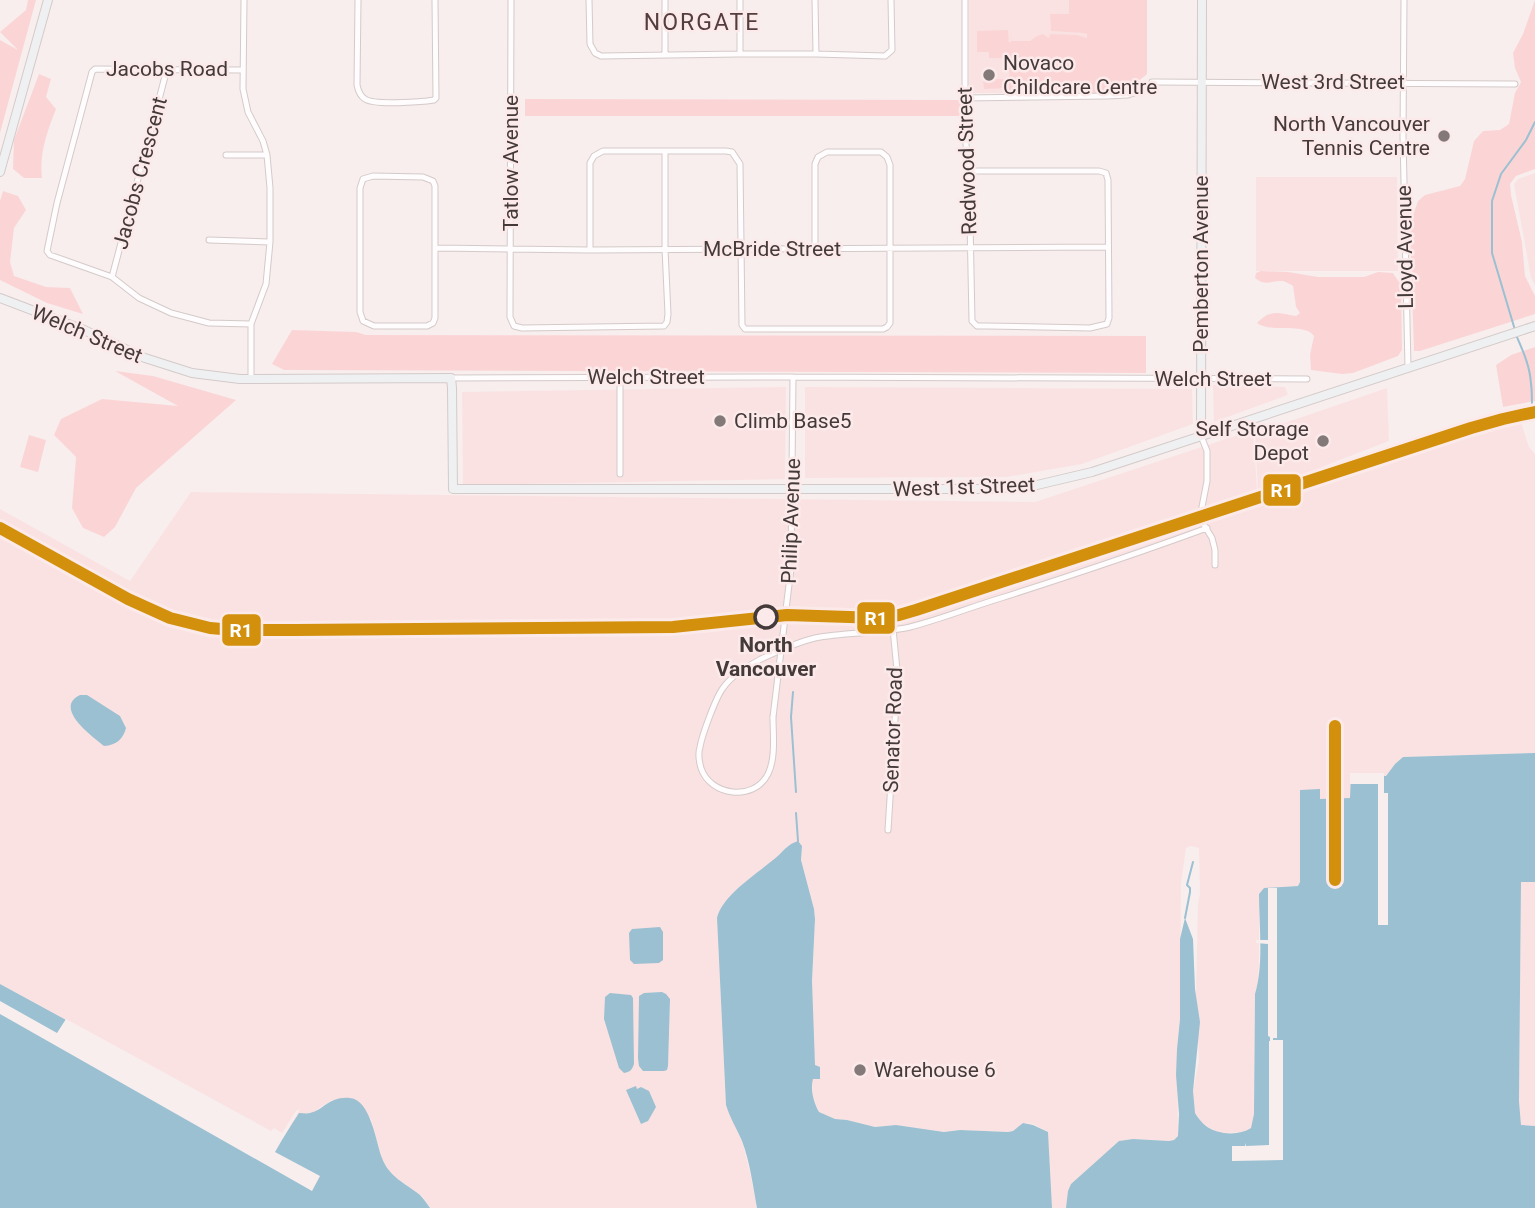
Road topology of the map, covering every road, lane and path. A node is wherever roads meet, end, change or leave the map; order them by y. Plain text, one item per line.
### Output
1 (48, 0) edge
2 (244, 0) edge
3 (358, 0) edge
4 (435, 0) edge
5 (512, 0) edge
6 (589, 0) edge
7 (665, 0) edge
8 (740, 0) edge
9 (815, 0) edge
10 (891, 0) edge
11 (965, 0) edge
12 (1202, 0) edge
13 (1404, 0) edge
14 (740, 54) junction
15 (816, 54) junction
16 (665, 55) junction
17 (167, 69) junction
18 (242, 70) junction
19 (92, 72) joint
20 (1152, 82) dead end
21 (1202, 82) junction
22 (1404, 82) junction
23 (1515, 84) dead end
24 (1137, 92) dead end
25 (965, 98) junction
26 (665, 152) junction
27 (226, 155) dead end
28 (267, 155) junction
29 (969, 171) junction
30 (0, 172) edge
31 (209, 240) dead end
32 (270, 242) junction
33 (1108, 247) junction
34 (436, 248) junction
35 (511, 248) junction
36 (815, 248) junction
37 (890, 248) junction
38 (970, 248) junction
39 (665, 249) junction
40 (590, 250) junction
41 (740, 250) junction
42 (112, 277) junction
43 (0, 298) edge
44 (251, 324) junction
45 (1535, 326) edge
46 (1408, 368) junction
47 (793, 377) junction
48 (451, 378) junction
49 (621, 378) junction
50 (251, 379) junction
51 (1307, 379) dead end
52 (1201, 380) junction
53 (1201, 436) junction
54 (620, 474) dead end
55 (793, 490) junction
56 (1207, 528) junction
57 (1214, 565) dead end
58 (893, 629) junction
59 (888, 830) dead end

1 - 30 street
2 - 18 street
3 - 4 street
5 - 35 street, Tatlow Avenue
6 - 16 street
7 - 16 street
8 - 14 street
9 - 15 street
10 - 15 street
11 - 25 street, Redwood Street
12 - 21 street, Pemberton Avenue
13 - 22 street, Lloyd Avenue
14 - 15 street
14 - 16 street
17 - 18 street, Jacobs Road
17 - 19 street, Jacobs Road
17 - 42 street, Jacobs Crescent
18 - 28 street
19 - 42 street, Jacobs Crescent
20 - 21 street, West 3rd Street
21 - 22 street, West 3rd Street
21 - 52 street, Pemberton Avenue
22 - 23 street, West 3rd Street
22 - 46 street, Lloyd Avenue
24 - 25 street
25 - 29 street, Redwood Street
26 - 39 street
26 - 40 street
26 - 41 street
27 - 28 street
28 - 32 street
29 - 33 street
29 - 38 street, Redwood Street
31 - 32 street
32 - 44 street
33 - 38 street, McBride Street
33 - 38 street, Redwood Street
34 - 34 street
34 - 35 street, McBride Street
35 - 39 street, Tatlow Avenue
35 - 40 street, McBride Street
36 - 37 street, McBride Street
36 - 37 street
36 - 41 street, McBride Street
37 - 38 street, McBride Street
37 - 41 street
39 - 40 street, McBride Street
39 - 41 street, McBride Street
42 - 44 street, Jacobs Crescent
43 - 50 street, Welch Street
44 - 50 street
45 - 46 street, West 1st Street
46 - 53 street, West 1st Street
47 - 49 street, Welch Street
47 - 52 street, Welch Street
47 - 55 street, Philip Avenue
48 - 49 street, Welch Street
48 - 50 street, Welch Street
48 - 55 street, West 1st Street
49 - 54 street
51 - 52 street, Welch Street
52 - 53 street, Pemberton Avenue
53 - 55 street, West 1st Street
53 - 56 street, Pemberton Avenue
55 - 58 street, Philip Avenue, bridge
56 - 57 street, Pemberton Avenue
56 - 58 street
58 - 59 street, Senator Road

